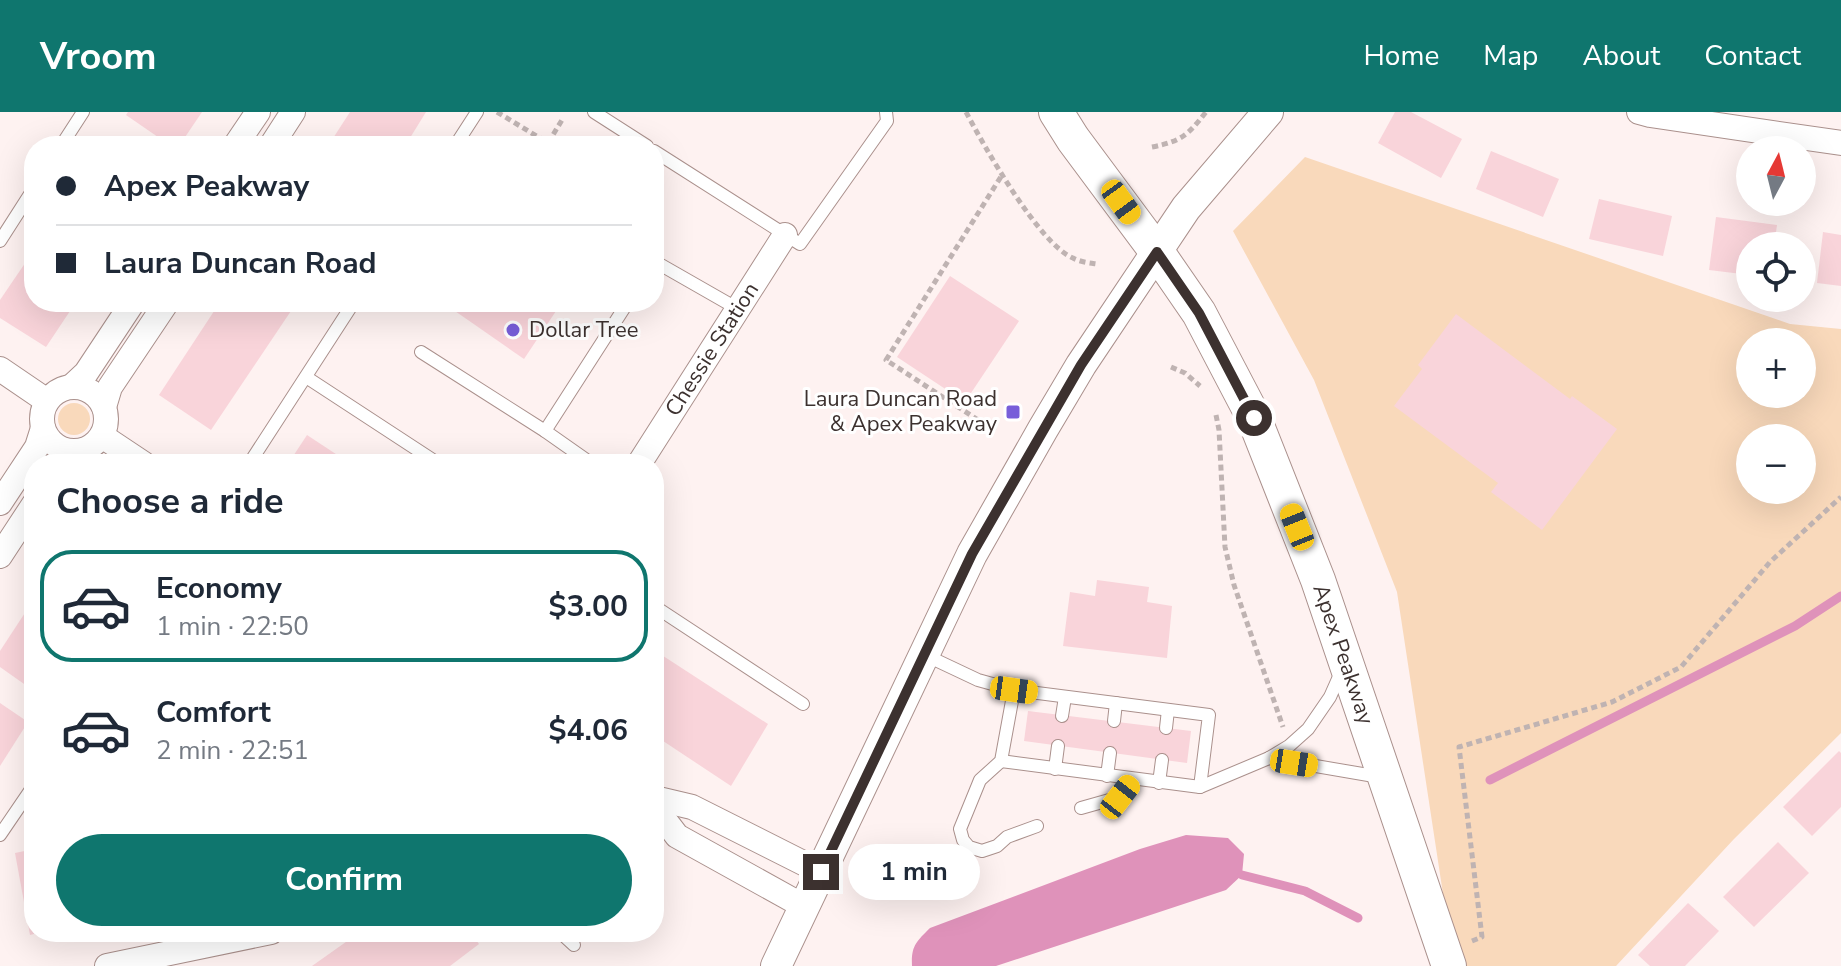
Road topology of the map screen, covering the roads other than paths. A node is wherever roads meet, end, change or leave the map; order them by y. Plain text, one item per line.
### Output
1 (83, 112) edge
2 (258, 112) edge
3 (293, 112) edge
4 (477, 112) edge
5 (595, 112) edge
6 (886, 112) edge
7 (1056, 112) edge
8 (1268, 112) edge
9 (1639, 112) edge
10 (67, 136) edge
11 (242, 136) edge
12 (277, 136) edge
13 (461, 136) edge
14 (632, 136) edge
15 (1841, 143) edge
16 (664, 157) edge
17 (24, 204) edge
18 (785, 235) junction
19 (0, 241) edge
20 (1157, 252) junction
21 (664, 267) edge
22 (738, 309) junction
23 (126, 312) edge
24 (160, 312) edge
25 (348, 312) edge
26 (622, 312) edge
27 (421, 352) dead end
28 (0, 369) edge
29 (306, 377) junction
30 (71, 387) junction
31 (47, 401) junction
32 (104, 407) junction
33 (43, 428) junction
34 (545, 431) junction
35 (102, 436) junction
36 (32, 454) edge
37 (66, 454) edge
38 (76, 454) edge
39 (129, 454) edge
40 (256, 454) edge
41 (424, 454) edge
42 (578, 454) edge
43 (645, 454) edge
44 (24, 467) edge
45 (0, 503) edge
46 (24, 519) edge
47 (0, 556) edge
48 (664, 613) edge
49 (924, 655) junction
50 (1346, 660) junction
51 (1014, 690) junction
52 (1065, 697) junction
53 (1116, 703) junction
54 (803, 704) dead end
55 (1168, 710) junction
56 (1062, 716) dead end
57 (1114, 721) dead end
58 (1166, 728) dead end
59 (1058, 746) dead end
60 (1110, 753) dead end
61 (1269, 758) junction
62 (1162, 760) dead end
63 (1001, 761) junction
64 (1055, 769) junction
65 (1107, 776) junction
66 (1386, 778) junction
67 (1133, 780) junction
68 (1159, 783) junction
69 (1200, 787) junction
70 (24, 800) edge
71 (664, 800) edge
72 (1081, 808) dead end
73 (664, 819) edge
74 (1037, 826) dead end
75 (0, 835) edge
76 (821, 872) junction
77 (805, 907) junction
78 (223, 942) edge
79 (571, 942) edge
80 (574, 945) dead end
81 (1447, 959) edge
82 (107, 966) edge
83 (776, 966) edge

1 - 10 lane
2 - 11 street
3 - 12 street
4 - 13 lane
5 - 14 lane
6 - 18 lane
7 - 20 main road, Apex Peakway
8 - 20 street
9 - 15 street
16 - 18 lane
17 - 19 lane
18 - 22 street, Chessie Station
20 - 49 street
20 - 50 main road, Apex Peakway
21 - 22 lane
22 - 43 street, Chessie Station
23 - 30 street
24 - 32 street
25 - 29 lane
26 - 34 lane
27 - 34 lane
28 - 31 street
29 - 40 lane
29 - 41 lane
30 - 31 street
30 - 32 street
31 - 33 street
32 - 35 street
33 - 36 street
33 - 37 street
34 - 42 lane
35 - 38 street
35 - 39 street
44 - 45 street
46 - 47 street
48 - 54 lane
49 - 51 lane
49 - 76 street
50 - 61 lane
50 - 66 main road, Apex Peakway
51 - 52 lane
51 - 63 lane
52 - 53 lane
52 - 56 lane
53 - 55 lane
53 - 57 lane
55 - 58 lane
55 - 69 lane
59 - 64 lane
60 - 65 lane
61 - 66 lane
61 - 69 lane
62 - 68 lane
63 - 64 lane
63 - 74 lane
64 - 65 lane
65 - 67 lane
66 - 81 main road, Apex Peakway
67 - 68 lane
67 - 72 lane
68 - 69 lane
70 - 75 lane
71 - 76 street
73 - 77 street
76 - 77 street
77 - 83 street
78 - 82 street
79 - 80 lane

